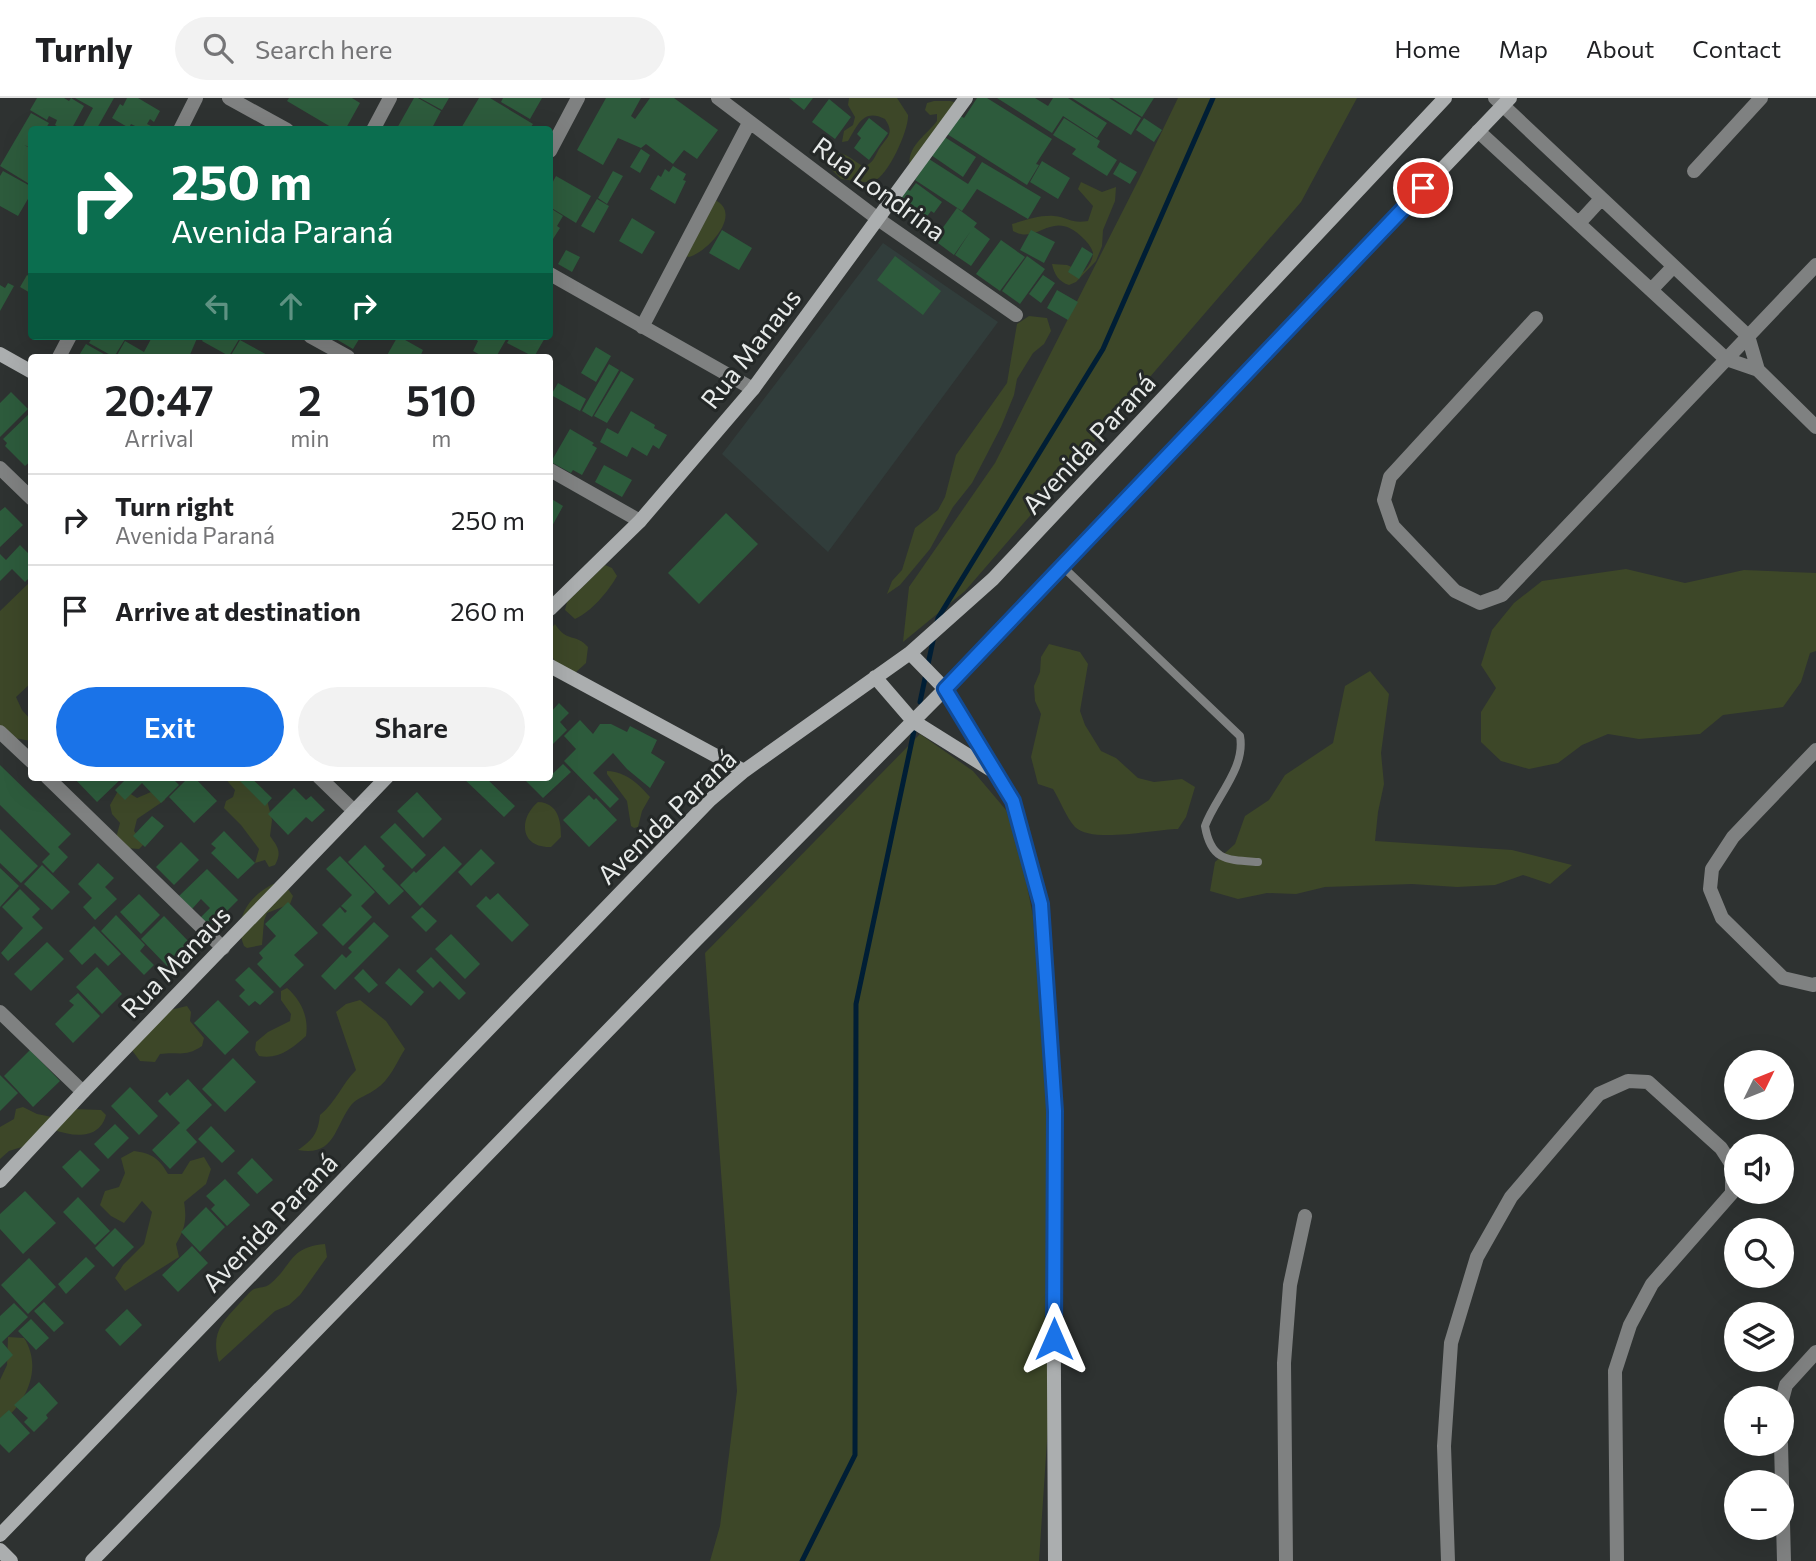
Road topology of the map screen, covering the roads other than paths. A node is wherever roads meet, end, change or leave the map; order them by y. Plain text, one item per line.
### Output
1 (196, 98) edge
2 (229, 98) edge
3 (390, 98) edge
4 (578, 98) edge
5 (718, 98) edge
6 (966, 98) edge
7 (1445, 98) edge
8 (1761, 98) edge
9 (1502, 101) edge
10 (749, 123) junction
11 (182, 126) edge
12 (280, 126) edge
13 (375, 126) edge
14 (1478, 131) junction
15 (553, 144) edge
16 (1694, 171) dead end
17 (1601, 199) junction
18 (878, 219) junction
19 (1579, 223) junction
20 (1816, 265) edge
21 (1673, 267) junction
22 (553, 276) edge
23 (1651, 290) junction
24 (1016, 315) dead end
25 (1536, 318) dead end
26 (642, 327) junction
27 (1748, 336) junction
28 (317, 340) edge
29 (0, 354) edge
30 (343, 354) edge
31 (1726, 359) junction
32 (28, 370) edge
33 (1758, 370) junction
34 (753, 388) junction
35 (1816, 427) edge
36 (0, 468) edge
37 (553, 472) edge
38 (28, 495) edge
39 (640, 521) junction
40 (1062, 566) junction
41 (553, 606) edge
42 (910, 653) junction
43 (553, 668) edge
44 (875, 677) junction
45 (945, 689) junction
46 (913, 720) junction
47 (0, 732) edge
48 (1816, 750) edge
49 (28, 758) edge
50 (744, 771) junction
51 (997, 773) junction
52 (51, 781) edge
53 (323, 781) edge
54 (383, 781) edge
55 (354, 811) junction
56 (1258, 862) dead end
57 (223, 947) junction
58 (1816, 984) edge
59 (0, 1012) edge
60 (83, 1091) junction
61 (0, 1181) edge
62 (1305, 1216) dead end
63 (1816, 1352) edge
64 (1786, 1386) edge
65 (1781, 1456) edge
66 (0, 1535) edge
67 (0, 1550) edge
68 (11, 1561) edge
69 (92, 1561) edge
70 (1055, 1561) edge
71 (1286, 1561) edge
72 (1448, 1561) edge
73 (1616, 1561) edge
74 (1784, 1561) edge

1 - 11 street
2 - 12 street
3 - 13 street
4 - 15 street
5 - 10 street, Rua Londrina
6 - 18 main road, Rua Manaus
7 - 42 main road, Avenida Paraná
8 - 16 street
9 - 14 main road
9 - 17 street
10 - 18 street, Rua Londrina
10 - 26 street
14 - 19 street
14 - 40 main road
17 - 19 street
17 - 21 street
18 - 24 street, Rua Londrina
18 - 34 main road, Rua Manaus
19 - 23 street
20 - 27 street
21 - 23 street
21 - 27 street
22 - 26 street
23 - 31 street
25 - 31 street
26 - 34 street
27 - 31 street
27 - 33 street
28 - 30 street
29 - 32 main road
31 - 33 street
33 - 35 street
34 - 39 main road, Rua Manaus
36 - 38 street
37 - 39 street
39 - 41 main road, Rua Manaus
40 - 45 main road
40 - 56 lane
42 - 44 main road, Avenida Paraná
42 - 45 main road
43 - 50 main road
44 - 46 main road
44 - 50 main road, Avenida Paraná
45 - 46 main road
45 - 51 main road
46 - 51 main road
46 - 69 main road
47 - 49 street
48 - 58 street
50 - 66 main road, Avenida Paraná
51 - 70 main road
52 - 57 street
53 - 55 street
54 - 55 main road, Rua Manaus
55 - 57 main road, Rua Manaus
57 - 60 main road, Rua Manaus
59 - 60 street
60 - 61 main road, Rua Manaus
62 - 71 street
63 - 64 street
65 - 74 street
67 - 68 main road
72 - 73 street

